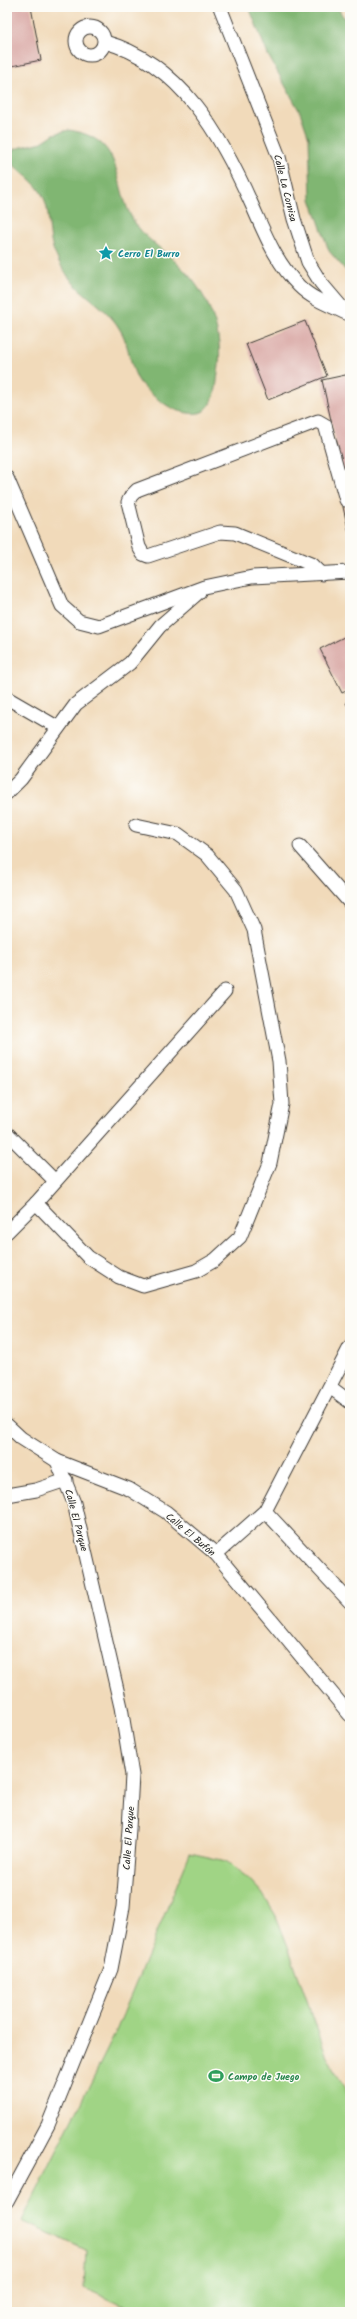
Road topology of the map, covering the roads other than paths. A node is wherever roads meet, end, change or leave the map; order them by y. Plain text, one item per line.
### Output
1 (220, 7) edge
2 (105, 42) dead end
3 (348, 314) edge
4 (7, 478) edge
5 (346, 500) dead end
6 (350, 572) edge
7 (322, 574) junction
8 (204, 587) junction
9 (7, 698) edge
10 (56, 728) junction
11 (7, 793) edge
12 (136, 825) dead end
13 (300, 846) dead end
14 (350, 903) edge
15 (225, 991) dead end
16 (7, 1133) edge
17 (55, 1181) junction
18 (36, 1203) junction
19 (7, 1232) edge
20 (350, 1347) edge
21 (330, 1388) junction
22 (350, 1402) edge
23 (7, 1425) edge
24 (57, 1460) junction
25 (66, 1480) junction
26 (7, 1495) edge
27 (265, 1511) junction
28 (216, 1554) junction
29 (350, 1602) edge
30 (350, 1715) edge
31 (7, 2201) edge

1 - 3 street, Calle La Cornisa
2 - 3 street
4 - 8 street
5 - 7 street
6 - 7 street
7 - 8 street
8 - 10 street
9 - 10 street
10 - 11 street
12 - 18 street
13 - 14 street
15 - 17 street
16 - 17 street
17 - 18 street
18 - 19 street
20 - 21 street
21 - 22 street
21 - 27 street
23 - 24 street, Calle El Bufón
24 - 25 street, Calle El Parque
24 - 28 street, Calle El Bufón
25 - 26 street
25 - 31 street, Calle El Parque
27 - 28 street
27 - 29 street
28 - 30 street, Calle El Bufón

